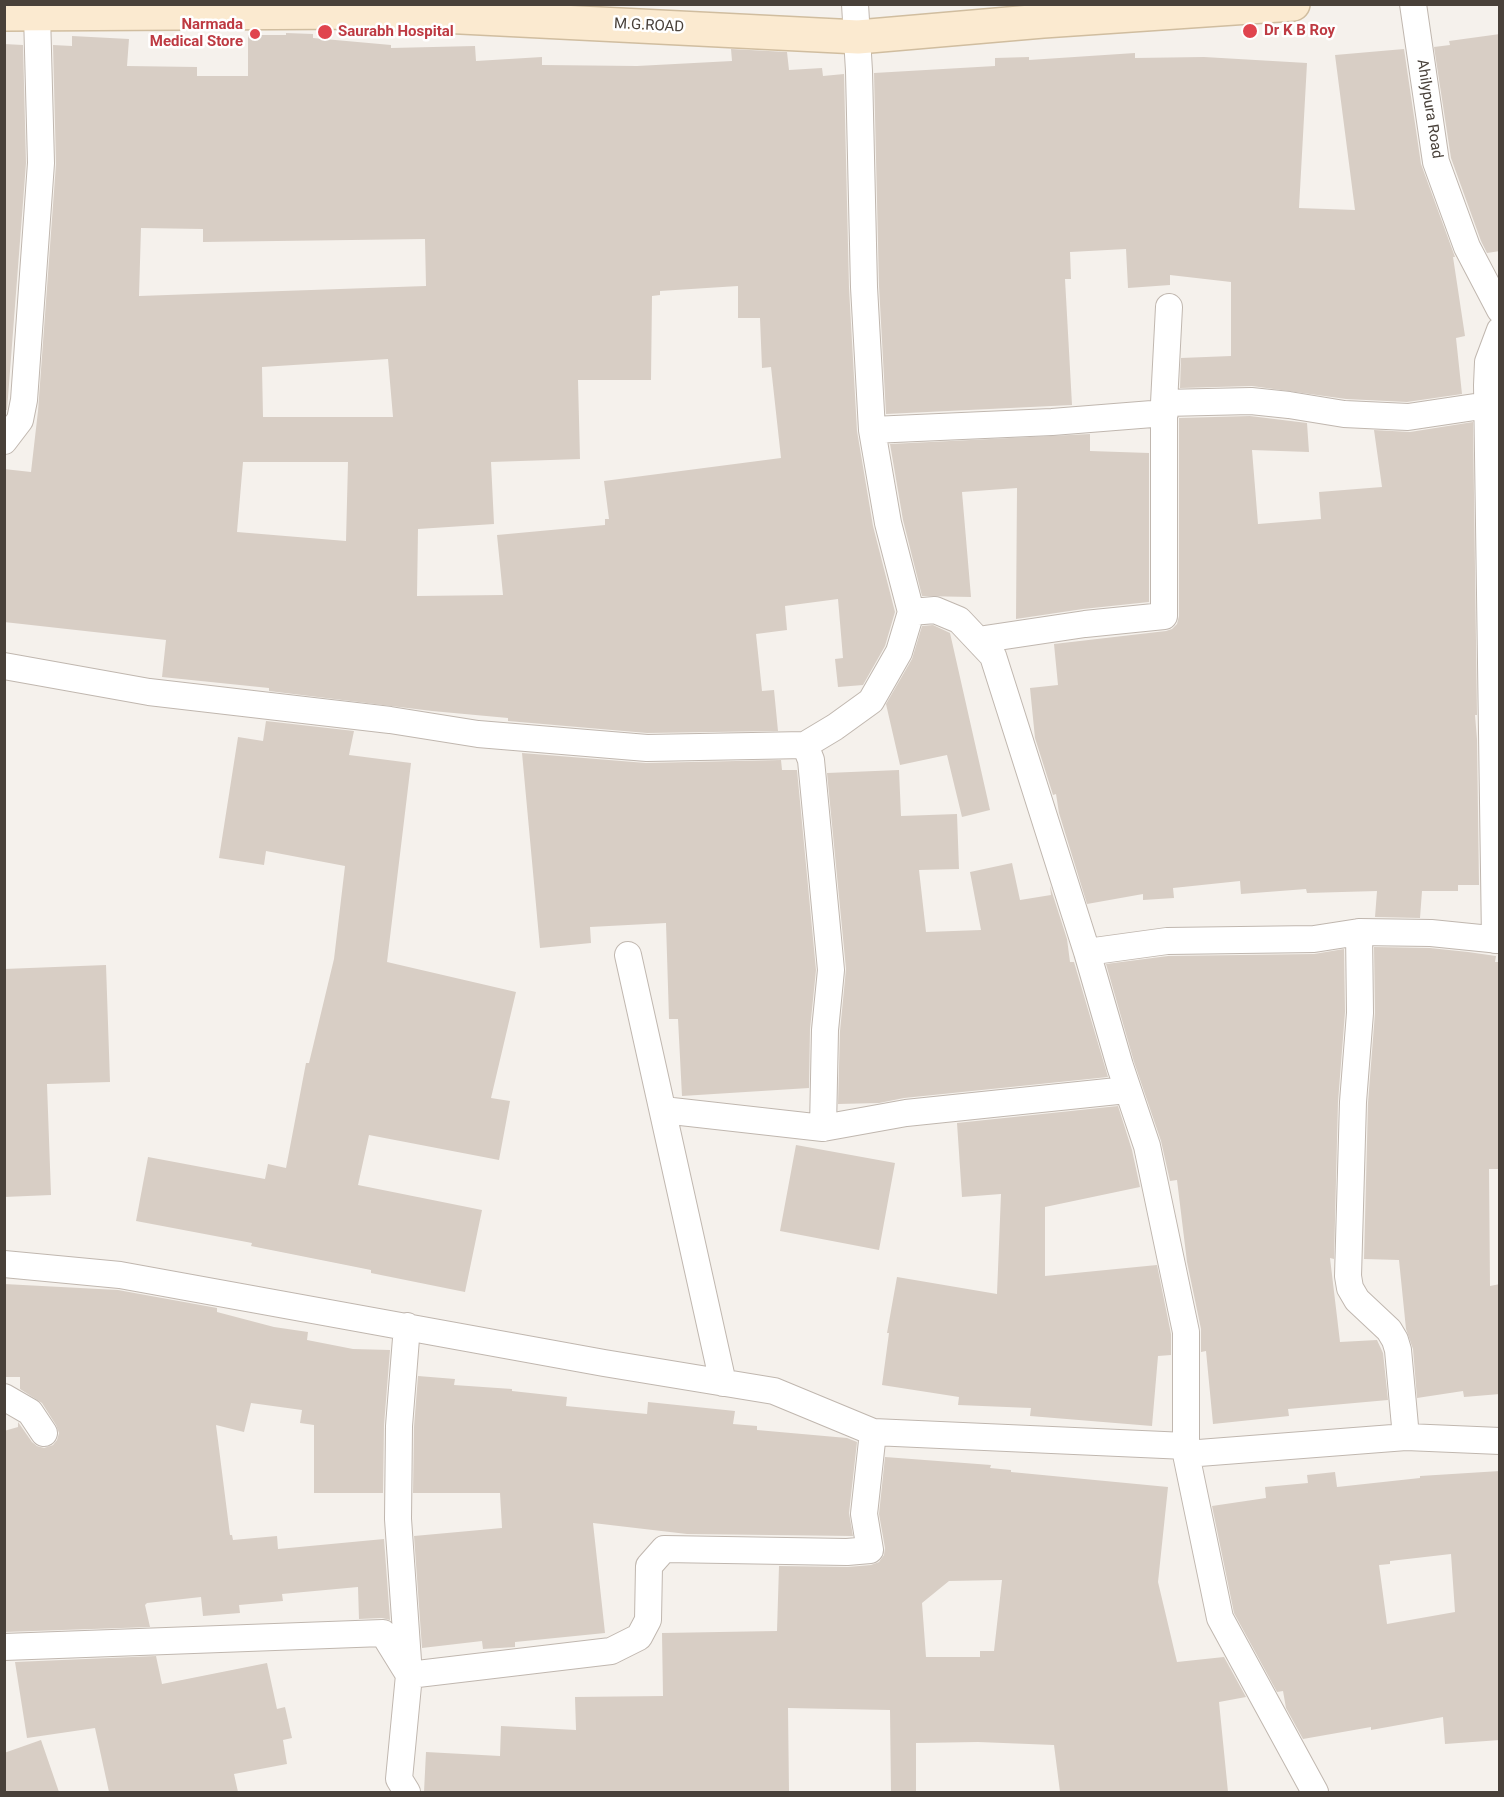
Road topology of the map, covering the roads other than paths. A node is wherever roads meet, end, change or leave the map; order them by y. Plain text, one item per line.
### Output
1 (855, 4) edge
2 (1293, 4) edge
3 (1413, 4) edge
4 (87, 9) edge
5 (4, 14) edge
6 (37, 14) junction
7 (858, 37) junction
8 (1169, 307) dead end
9 (1500, 310) edge
10 (1500, 330) edge
11 (1488, 405) junction
12 (1164, 408) junction
13 (872, 430) junction
14 (4, 441) edge
15 (911, 612) junction
16 (978, 640) junction
17 (4, 666) edge
18 (805, 745) junction
19 (1359, 932) junction
20 (1497, 940) edge
21 (1087, 952) junction
22 (628, 955) dead end
23 (1127, 1090) junction
24 (663, 1110) junction
25 (823, 1128) junction
26 (4, 1264) edge
27 (407, 1326) junction
28 (723, 1383) junction
29 (4, 1397) edge
30 (873, 1432) junction
31 (44, 1433) dead end
32 (1406, 1437) junction
33 (1500, 1441) edge
34 (1186, 1450) junction
35 (4, 1647) edge
36 (409, 1675) junction
37 (406, 1792) edge
38 (1315, 1792) edge

1 - 7 street
2 - 7 main road, M.G.ROAD
3 - 9 street, Ahilypura Road
4 - 6 main road, M.G.ROAD
4 - 7 main road, M.G.ROAD
5 - 6 main road, M.G.ROAD
6 - 14 street
7 - 13 street
8 - 12 street
10 - 11 street
11 - 12 street
11 - 20 street
12 - 13 street
12 - 16 street
13 - 15 street
15 - 16 street
15 - 18 street
16 - 21 street
17 - 18 street
18 - 25 street
19 - 20 street
19 - 21 street
19 - 32 street
21 - 23 street
22 - 24 street
23 - 25 street
23 - 34 street
24 - 25 street
24 - 28 street
26 - 27 street
27 - 28 street
27 - 36 street
28 - 30 street
29 - 31 street
30 - 34 street
30 - 36 street
32 - 33 street
32 - 34 street
34 - 38 street
35 - 36 street
36 - 37 street

